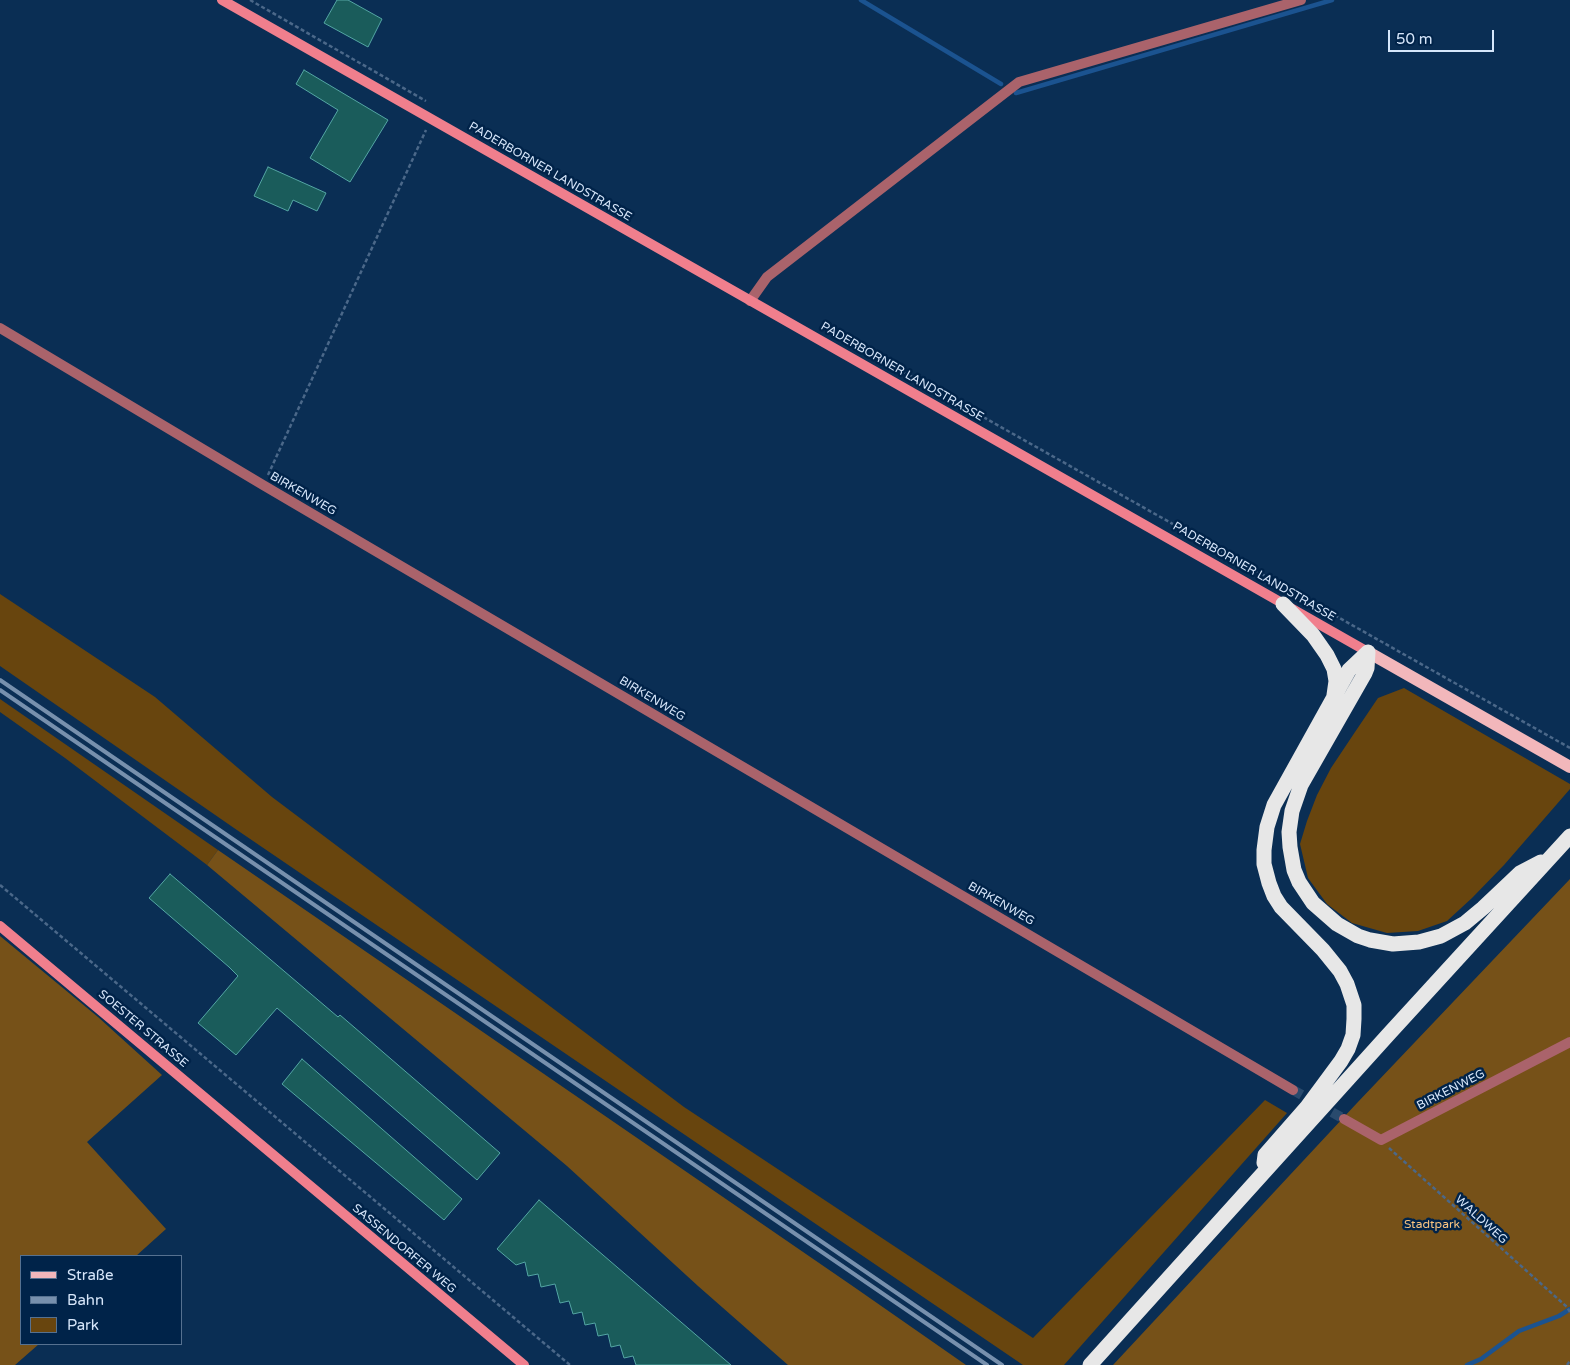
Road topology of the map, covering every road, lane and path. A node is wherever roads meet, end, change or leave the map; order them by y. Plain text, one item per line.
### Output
1 (222, 0) edge
2 (250, 0) edge
3 (1301, 0) edge
4 (431, 103) dead end
5 (431, 120) junction
6 (750, 301) junction
7 (0, 328) edge
8 (854, 344) dead end
9 (263, 485) junction
10 (1283, 604) junction
11 (1368, 652) junction
12 (1334, 698) junction
13 (1570, 748) edge
14 (1570, 767) edge
15 (1570, 836) edge
16 (1550, 858) junction
17 (0, 885) edge
18 (0, 926) edge
19 (1570, 1042) edge
20 (1293, 1090) tunnel mouth
21 (1344, 1119) tunnel mouth
22 (1380, 1140) junction
23 (269, 1151) joint
24 (1264, 1173) junction
25 (1570, 1312) edge
26 (1570, 1361) edge
27 (524, 1365) edge
28 (570, 1365) edge
29 (1090, 1365) edge
30 (1567, 1365) edge

1 - 5 main road, PADERBORNER LANDSTRASSE
2 - 4 path
3 - 6 street
5 - 6 main road, PADERBORNER LANDSTRASSE
5 - 9 path
6 - 10 main road, PADERBORNER LANDSTRASSE
7 - 9 street, BIRKENWEG
8 - 13 path
9 - 20 street, BIRKENWEG
10 - 11 main road, PADERBORNER LANDSTRASSE
10 - 12 highway
11 - 12 highway
11 - 14 main road, PADERBORNER LANDSTRASSE
11 - 16 highway
12 - 24 highway
15 - 16 highway
16 - 24 highway
17 - 28 path
18 - 23 main road, SOESTER STRASSE
19 - 22 street, BIRKENWEG
21 - 22 street
22 - 25 path, WALDWEG
23 - 27 main road, SASSENDORFER WEG
24 - 29 highway
26 - 30 path

